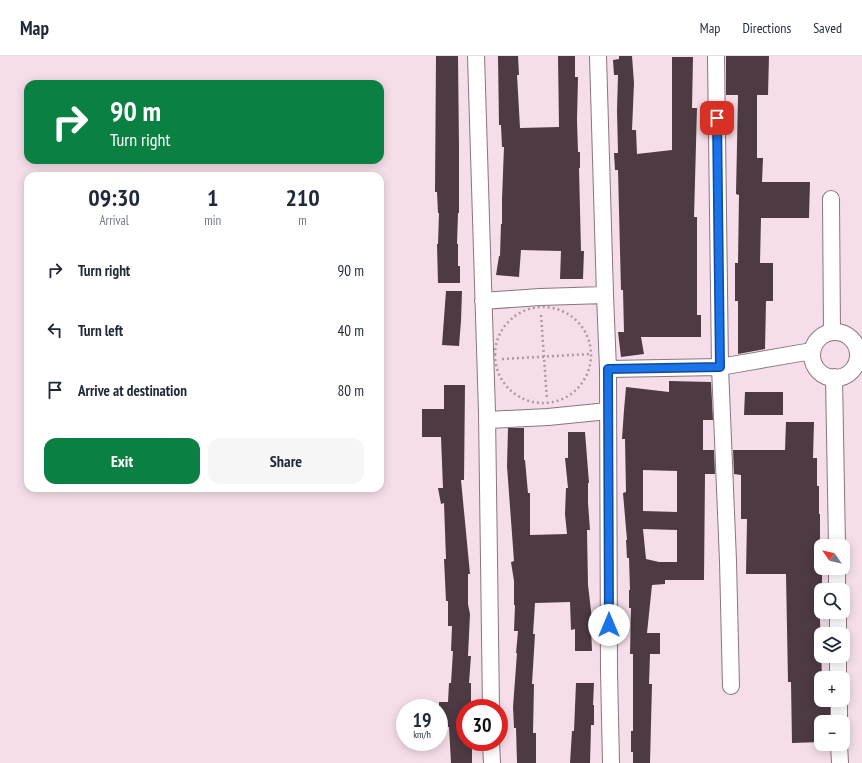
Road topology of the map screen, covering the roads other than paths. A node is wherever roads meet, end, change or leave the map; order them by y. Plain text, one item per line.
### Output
1 (476, 56) edge
2 (598, 56) edge
3 (716, 56) edge
4 (831, 200) dead end
5 (605, 295) junction
6 (484, 301) junction
7 (832, 332) junction
8 (812, 351) junction
9 (720, 367) junction
10 (608, 369) junction
11 (834, 377) junction
12 (608, 411) junction
13 (487, 420) junction
14 (837, 539) edge
15 (731, 686) dead end
16 (491, 699) edge
17 (491, 751) edge
18 (839, 751) edge
19 (492, 763) edge
20 (611, 763) edge
21 (840, 763) edge

1 - 6 street
2 - 5 street
3 - 9 street
4 - 7 street
5 - 6 street
5 - 10 street
6 - 13 street
7 - 8 street
7 - 11 street
8 - 9 street
8 - 11 street
9 - 10 street
9 - 15 street
10 - 12 street
11 - 14 street
12 - 13 street
12 - 20 street
13 - 16 street
17 - 19 street
18 - 21 street

